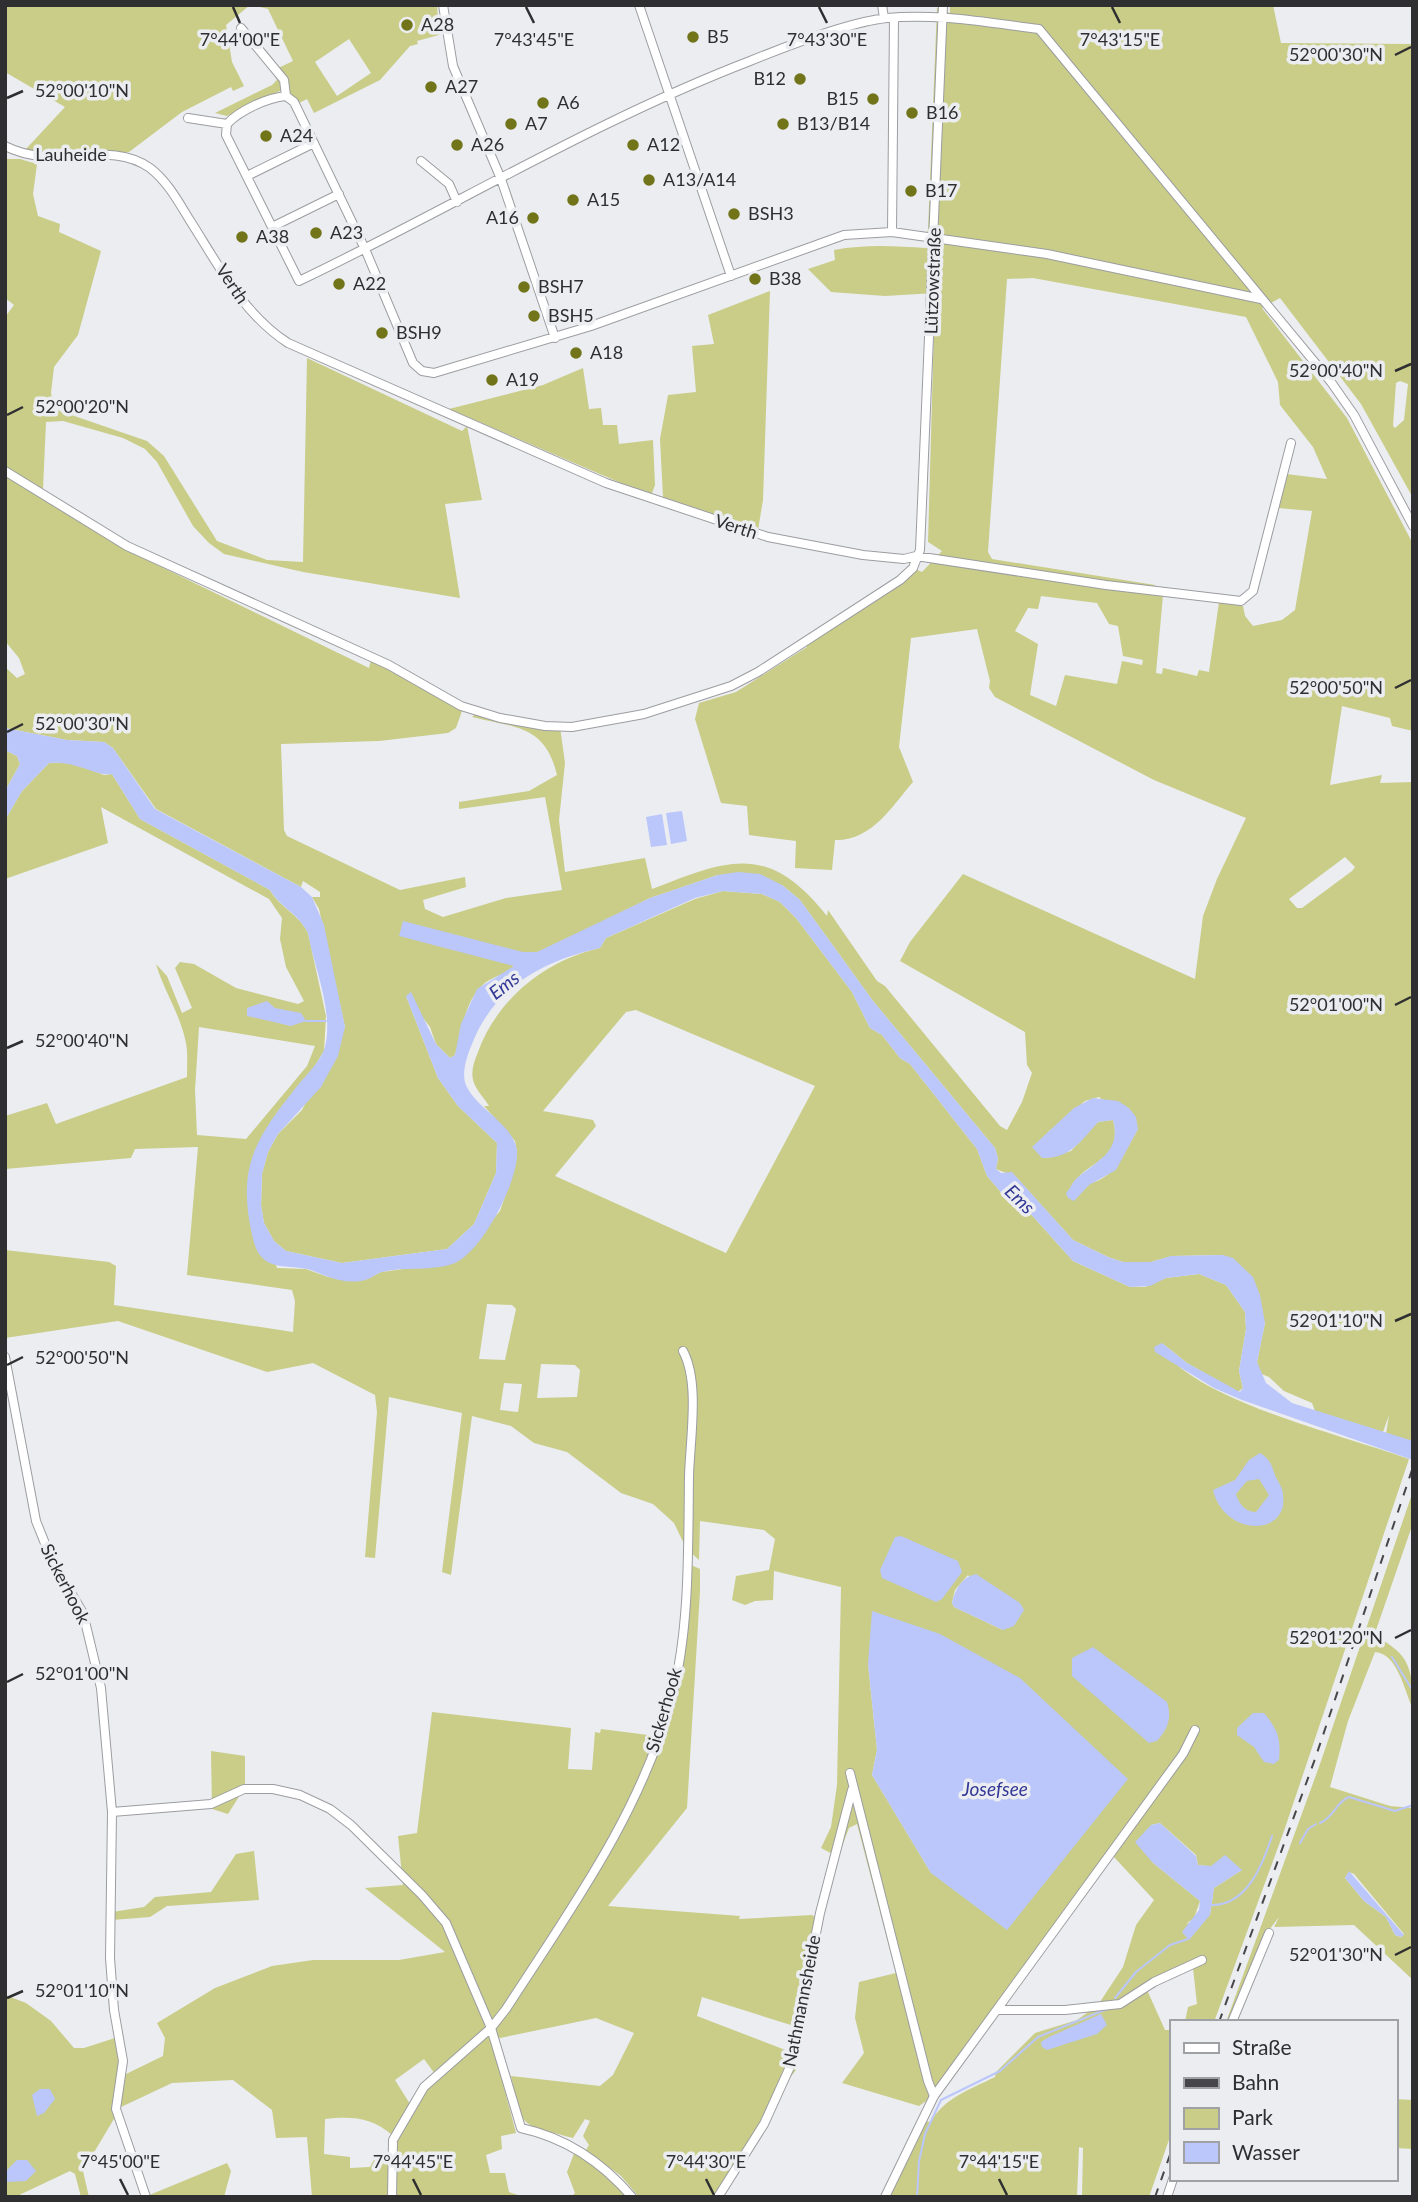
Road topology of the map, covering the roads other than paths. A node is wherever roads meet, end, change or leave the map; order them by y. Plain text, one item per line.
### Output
1 (443, 5) edge
2 (639, 5) edge
3 (882, 5) edge
4 (943, 5) edge
5 (884, 18) junction
6 (894, 18) junction
7 (943, 19) junction
8 (241, 28) dead end
9 (668, 93) junction
10 (286, 96) junction
11 (188, 118) dead end
12 (227, 124) junction
13 (314, 143) junction
14 (5, 146) edge
15 (421, 161) dead end
16 (247, 176) junction
17 (501, 179) junction
18 (169, 188) joint
19 (339, 194) junction
20 (457, 202) junction
21 (272, 227) junction
22 (892, 233) junction
23 (935, 240) junction
24 (365, 249) junction
25 (731, 276) junction
26 (1261, 299) junction
27 (555, 338) junction
28 (1291, 443) dead end
29 (5, 471) edge
30 (1413, 526) edge
31 (916, 555) junction
32 (683, 1350) dead end
33 (5, 1357) edge
34 (1195, 1730) dead end
35 (850, 1773) dead end
36 (852, 1790) junction
37 (112, 1812) junction
38 (1269, 1933) dead end
39 (1202, 1959) dead end
40 (998, 2010) junction
41 (1233, 2020) edge
42 (491, 2028) junction
43 (934, 2096) junction
44 (146, 2197) edge
45 (392, 2197) edge
46 (632, 2197) edge
47 (718, 2197) edge
48 (885, 2197) edge

1 - 17 street
2 - 9 street
3 - 5 street
4 - 7 street, Lützowstraße
5 - 6 street
5 - 9 street
6 - 7 street
6 - 22 street
7 - 23 street, Lützowstraße
7 - 26 street
8 - 10 street
9 - 17 street
9 - 25 street
10 - 12 street
10 - 13 street
11 - 12 street
12 - 16 street
13 - 16 street
13 - 19 street
14 - 18 street, Lauheide
15 - 20 street
16 - 21 street
17 - 20 street
17 - 27 street
18 - 31 street, Verth
19 - 21 street
19 - 24 street
20 - 24 street
21 - 24 street
22 - 23 street
22 - 25 street
23 - 26 street
23 - 31 street, Lützowstraße
24 - 27 street
25 - 27 street
26 - 30 street
28 - 31 street, Verth
29 - 31 street
32 - 42 street, Sickerhook
33 - 37 street, Sickerhook
34 - 40 street
35 - 36 street, Nathmannsheide
36 - 43 street, Nathmannsheide
36 - 47 street, Nathmannsheide
37 - 42 street
37 - 44 street, Sickerhook
38 - 41 street
39 - 40 street
40 - 43 street
42 - 45 street, Sickerhook
42 - 46 street
43 - 48 street

